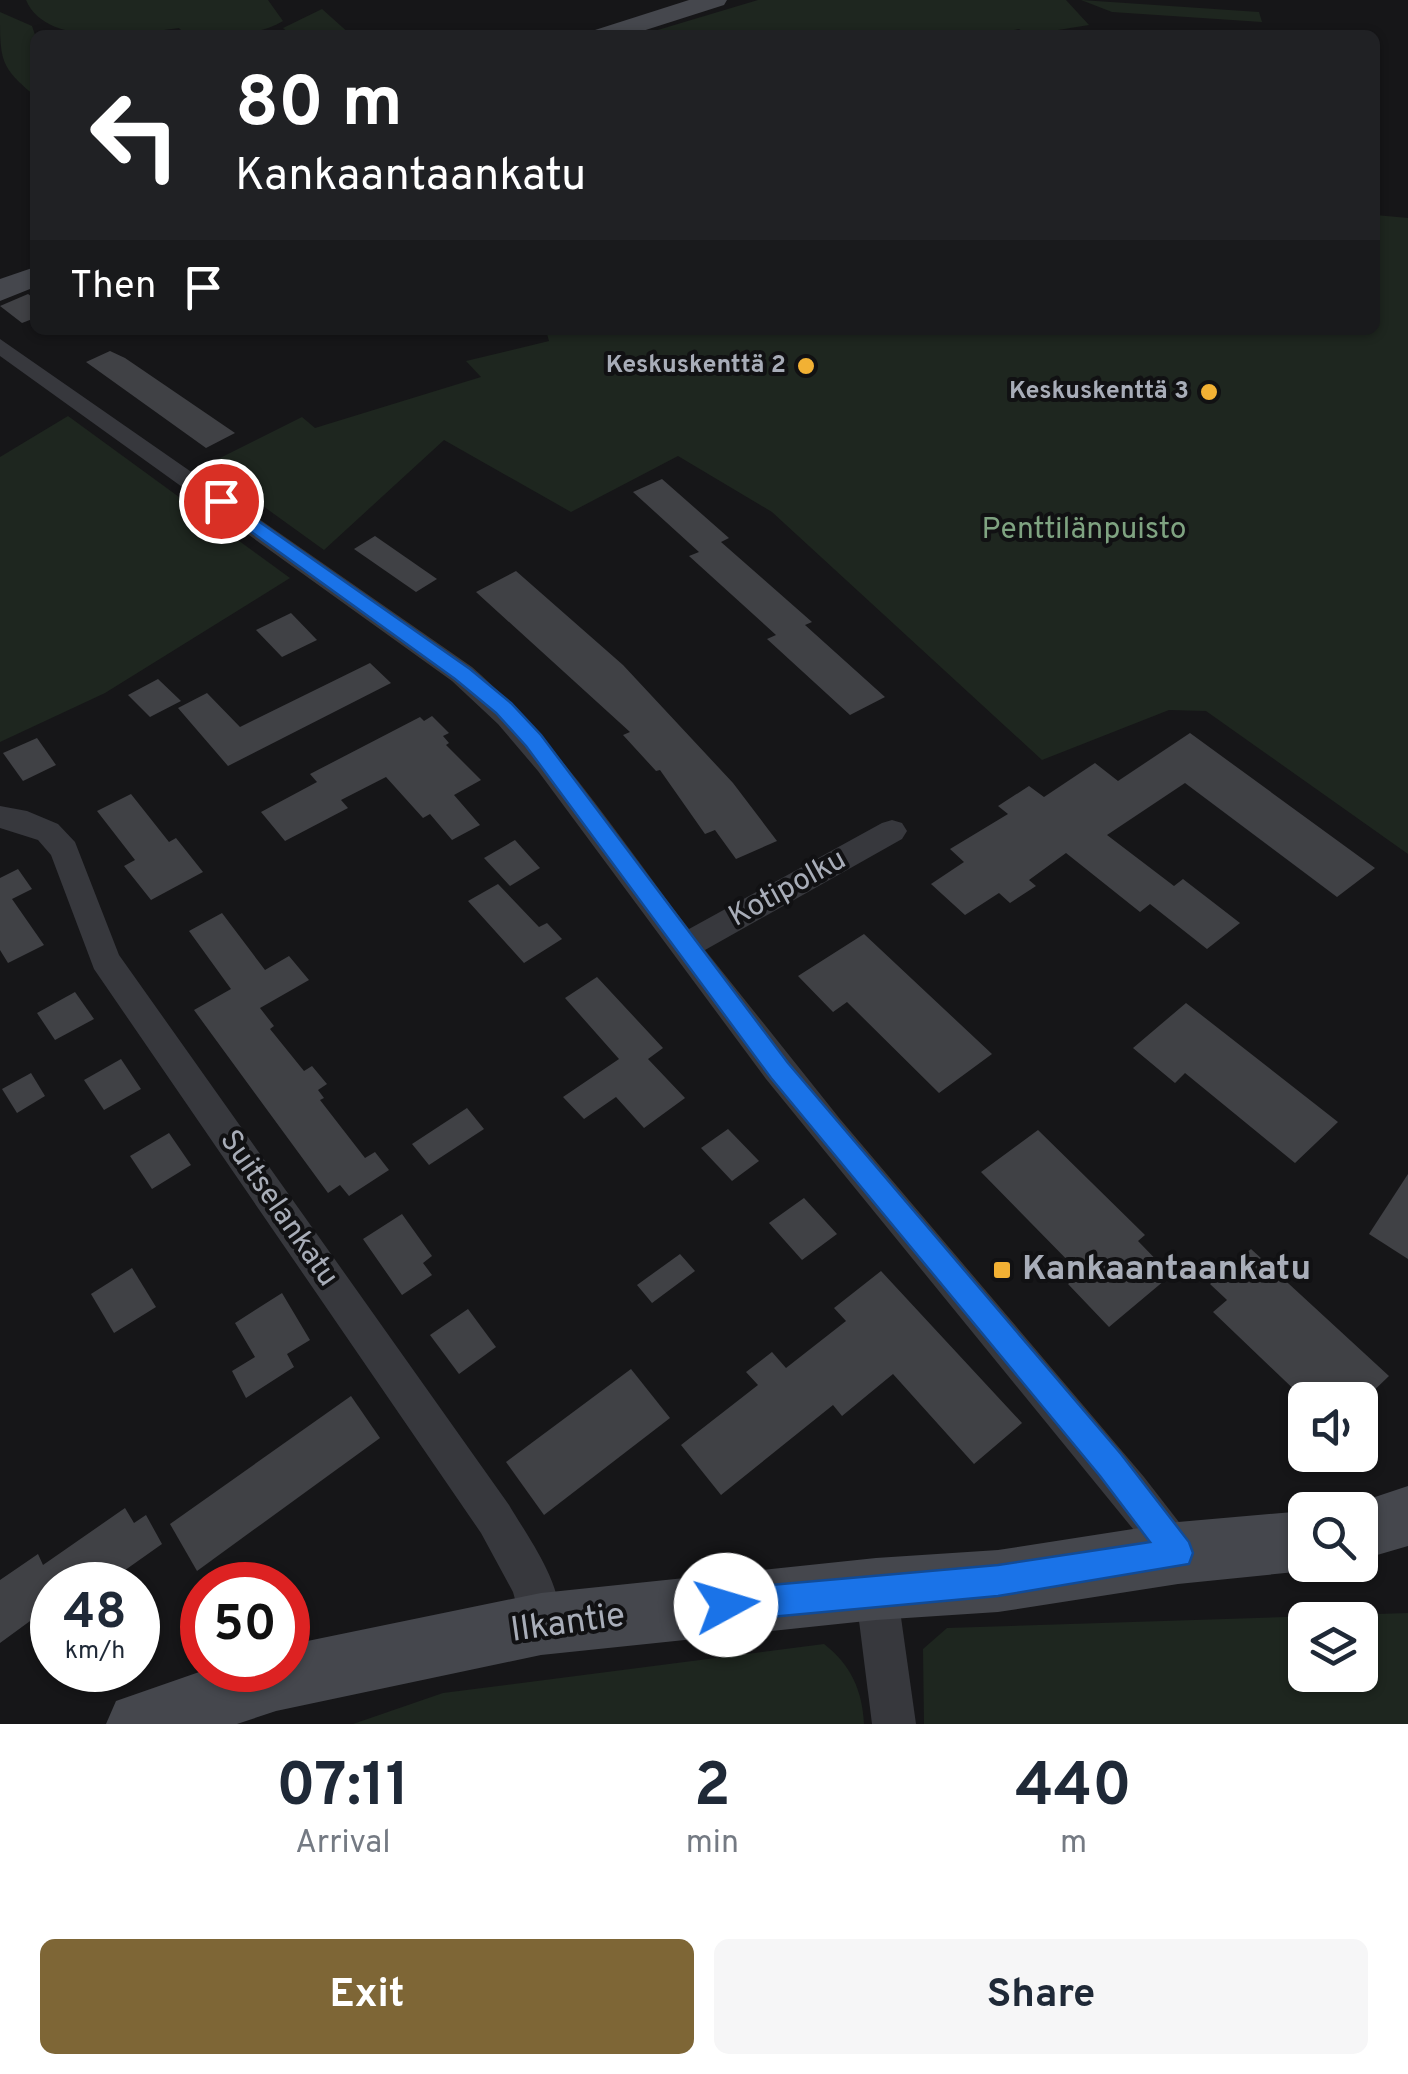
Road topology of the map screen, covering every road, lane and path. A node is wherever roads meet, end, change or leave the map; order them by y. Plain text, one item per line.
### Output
1 (714, 0) edge
2 (620, 30) edge
3 (30, 278) edge
4 (0, 291) edge
5 (0, 346) edge
6 (0, 817) edge
7 (892, 831) dead end
8 (684, 948) junction
9 (1408, 1516) edge
10 (1378, 1525) edge
11 (1288, 1543) edge
12 (1178, 1553) junction
13 (876, 1589) junction
14 (541, 1624) junction
15 (139, 1724) edge
16 (894, 1724) edge

1 - 2 main road
3 - 4 main road
5 - 8 street
6 - 14 street, Suitselankatu
7 - 8 street, Kotipolku
8 - 12 street
9 - 10 main road
11 - 12 main road, Ilkantie
12 - 13 main road, Ilkantie
13 - 14 main road, Ilkantie
13 - 16 street
14 - 15 main road, Ilkantie

